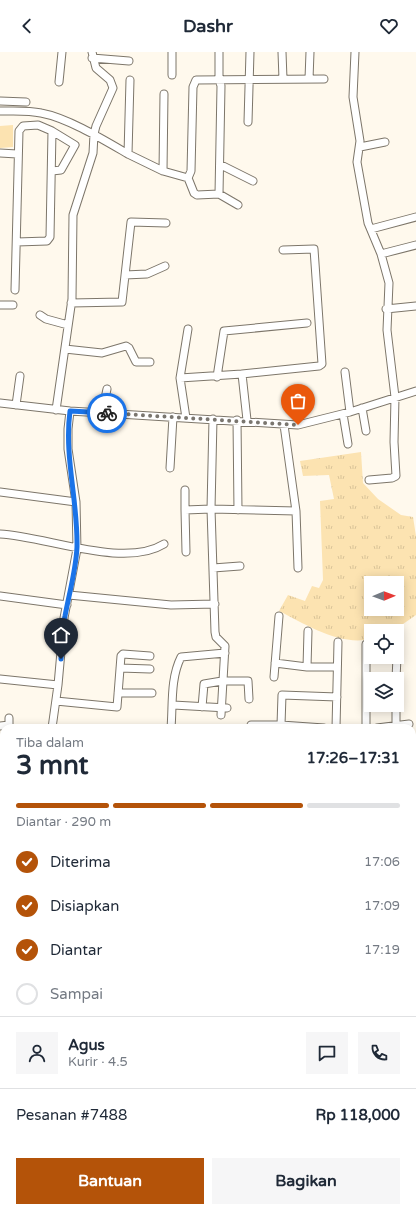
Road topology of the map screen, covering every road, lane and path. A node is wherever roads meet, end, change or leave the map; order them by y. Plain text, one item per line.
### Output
1 (62, 52) edge
2 (172, 52) edge
3 (219, 52) edge
4 (250, 52) edge
5 (282, 52) edge
6 (310, 52) edge
7 (355, 52) edge
8 (92, 55) edge
9 (129, 61) dead end
10 (172, 75) dead end
11 (219, 79) junction
12 (250, 79) junction
13 (283, 79) junction
14 (309, 79) junction
15 (324, 79) dead end
16 (130, 80) dead end
17 (59, 82) dead end
18 (164, 94) dead end
19 (0, 101) edge
20 (26, 102) dead end
21 (0, 111) edge
22 (248, 122) dead end
23 (52, 131) junction
24 (94, 134) junction
25 (385, 142) dead end
26 (360, 147) junction
27 (0, 153) edge
28 (18, 154) junction
29 (128, 154) junction
30 (221, 165) junction
31 (52, 171) junction
32 (164, 171) junction
33 (188, 178) junction
34 (253, 181) dead end
35 (219, 194) junction
36 (238, 205) dead end
37 (416, 217) edge
38 (166, 223) dead end
39 (371, 230) junction
40 (17, 242) junction
41 (416, 245) edge
42 (283, 250) dead end
43 (381, 254) junction
44 (165, 266) dead end
45 (126, 275) junction
46 (15, 290) dead end
47 (71, 303) junction
48 (0, 305) edge
49 (13, 305) dead end
50 (416, 306) edge
51 (386, 309) junction
52 (40, 315) dead end
53 (307, 323) dead end
54 (68, 325) junction
55 (188, 330) dead end
56 (65, 349) junction
57 (150, 362) dead end
58 (345, 372) dead end
59 (242, 374) junction
60 (20, 376) dead end
61 (216, 377) junction
62 (180, 378) junction
63 (106, 389) dead end
64 (416, 391) edge
65 (395, 397) junction
66 (0, 403) edge
67 (16, 405) junction
68 (362, 408) junction
69 (56, 410) junction
70 (70, 411) junction
71 (102, 413) junction
72 (347, 413) junction
73 (173, 417) junction
74 (186, 418) junction
75 (213, 419) junction
76 (237, 420) junction
77 (247, 420) junction
78 (284, 425) junction
79 (366, 431) dead end
80 (348, 444) dead end
81 (170, 468) dead end
82 (369, 480) dead end
83 (185, 490) dead end
84 (0, 492) edge
85 (76, 502) junction
86 (211, 509) junction
87 (185, 510) junction
88 (238, 510) junction
89 (296, 511) junction
90 (0, 534) edge
91 (164, 544) dead end
92 (77, 548) junction
93 (186, 552) dead end
94 (240, 566) dead end
95 (213, 568) junction
96 (298, 568) dead end
97 (69, 595) junction
98 (0, 596) edge
99 (215, 604) junction
100 (67, 605) junction
101 (279, 616) dead end
102 (308, 631) dead end
103 (338, 642) dead end
104 (225, 653) junction
105 (150, 656) dead end
106 (275, 663) junction
107 (366, 664) edge
108 (307, 667) junction
109 (337, 667) junction
110 (120, 668) junction
111 (150, 669) dead end
112 (274, 677) dead end
113 (0, 679) edge
114 (222, 681) junction
115 (58, 685) junction
116 (118, 693) junction
117 (152, 693) dead end
118 (336, 697) junction
119 (249, 699) dead end
120 (56, 701) junction
121 (173, 705) junction
122 (202, 707) junction
123 (224, 708) junction
124 (396, 712) edge
125 (221, 716) dead end
126 (9, 718) dead end
127 (9, 724) edge
128 (53, 724) edge
129 (171, 724) edge
130 (281, 724) edge
131 (336, 724) edge
132 (366, 724) edge
133 (396, 724) edge
134 (228, 1212) edge
135 (252, 1212) edge

1 - 17 street
2 - 10 street
3 - 11 street
4 - 12 street
5 - 13 street
6 - 14 street
7 - 26 street
8 - 9 street
8 - 24 street
11 - 12 street
11 - 30 street
11 - 33 street
12 - 13 street
12 - 22 street
13 - 14 street
14 - 15 street
16 - 29 street
18 - 32 street
19 - 20 street
21 - 24 street
23 - 28 street
23 - 31 street
23 - 31 street
24 - 29 street
24 - 47 street
25 - 26 street
26 - 39 street
27 - 28 street
28 - 40 street
29 - 32 street
30 - 34 street
30 - 35 street
31 - 40 street
32 - 33 street
33 - 35 street
35 - 36 street
37 - 39 street
38 - 45 street
39 - 43 street
40 - 46 street
41 - 43 street
42 - 59 street
43 - 51 street
44 - 45 street
45 - 47 street
47 - 54 street
48 - 49 street
50 - 51 street
51 - 65 street
52 - 54 street
53 - 61 street
54 - 56 street
55 - 62 street
56 - 57 street
56 - 69 street
58 - 72 street
59 - 61 street
59 - 77 street
60 - 67 street
61 - 62 street
62 - 74 street
63 - 71 street
64 - 65 street
65 - 68 street
65 - 82 street
66 - 67 street
67 - 69 street
68 - 72 street
68 - 79 street
69 - 70 street
70 - 71 street
70 - 85 street
71 - 73 street
72 - 78 street
72 - 80 street
73 - 74 street
73 - 81 street
74 - 75 street
75 - 76 street
75 - 86 street
76 - 77 street
76 - 88 street
77 - 78 street
78 - 89 street
83 - 87 street
84 - 85 street
85 - 92 street
86 - 87 street
86 - 88 street
86 - 95 street
87 - 93 street
88 - 89 street
89 - 96 street
90 - 92 street
91 - 92 street
92 - 97 street
94 - 95 street
95 - 99 street
97 - 99 street
97 - 100 street
98 - 100 street
99 - 104 street
100 - 115 street
101 - 106 street
102 - 108 street
103 - 109 street
104 - 114 street
104 - 121 street
105 - 110 street
106 - 108 street
106 - 112 street
107 - 132 street
108 - 109 street
109 - 118 street
110 - 111 street
110 - 116 street
113 - 115 street
114 - 119 street
114 - 122 street
114 - 123 street
115 - 120 street
116 - 117 street
116 - 120 street
118 - 130 street
118 - 131 street
120 - 128 street
121 - 122 street
121 - 129 street
122 - 123 street
123 - 125 street
124 - 133 street
126 - 127 street
134 - 135 street

